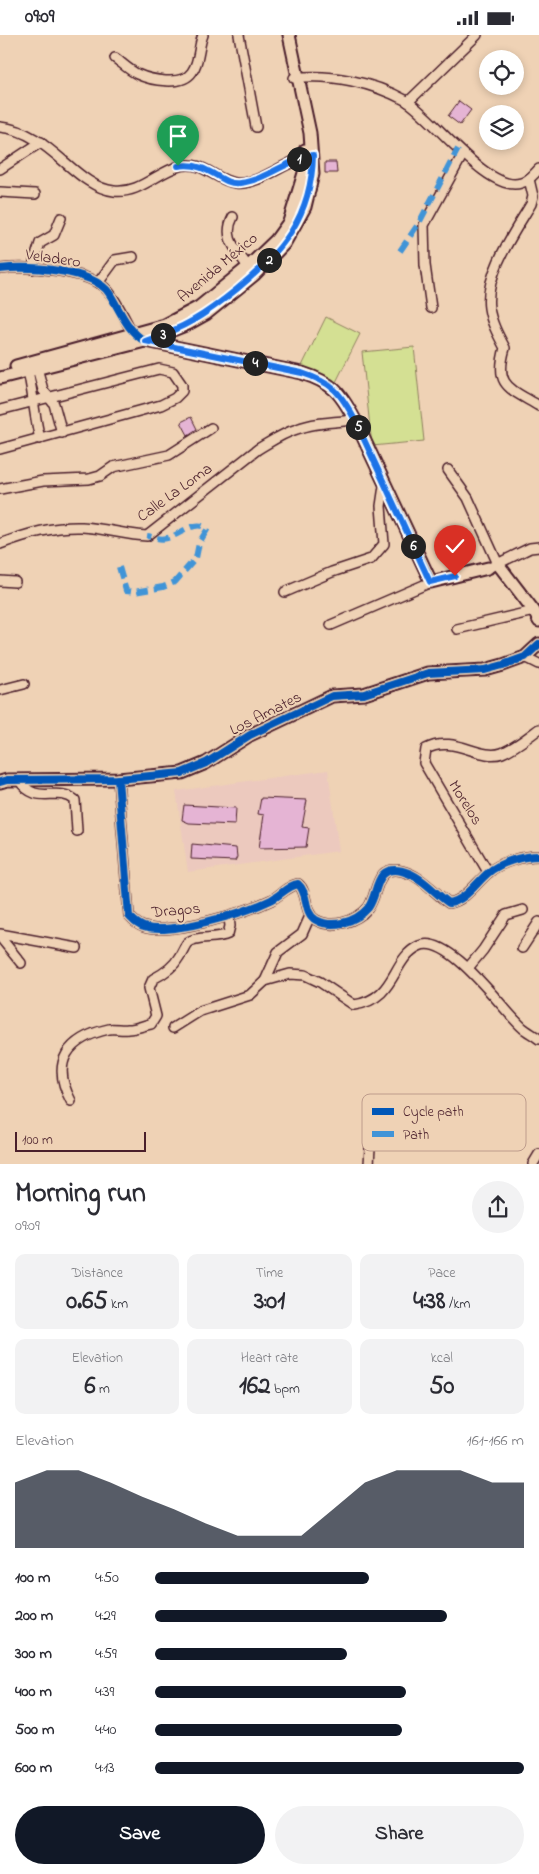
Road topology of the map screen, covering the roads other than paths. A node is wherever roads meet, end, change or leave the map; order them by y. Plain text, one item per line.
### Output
1 (203, 35) edge
2 (239, 35) edge
3 (289, 35) edge
4 (476, 35) edge
5 (115, 58) dead end
6 (296, 77) junction
7 (408, 102) junction
8 (0, 127) edge
9 (256, 127) dead end
10 (41, 142) junction
11 (463, 153) junction
12 (309, 156) junction
13 (0, 169) edge
14 (539, 169) edge
15 (529, 179) junction
16 (0, 192) edge
17 (35, 194) dead end
18 (233, 217) dead end
19 (61, 218) dead end
20 (133, 257) dead end
21 (248, 267) junction
22 (0, 269) edge
23 (32, 269) junction
24 (98, 283) junction
25 (431, 308) dead end
26 (133, 334) junction
27 (145, 341) junction
28 (32, 366) junction
29 (0, 370) edge
30 (0, 378) edge
31 (48, 397) junction
32 (34, 401) junction
33 (539, 405) edge
34 (0, 409) edge
35 (355, 420) junction
36 (211, 428) dead end
37 (62, 433) junction
38 (40, 439) junction
39 (0, 449) edge
40 (448, 470) dead end
41 (384, 486) junction
42 (0, 489) edge
43 (0, 544) edge
44 (539, 547) edge
45 (493, 566) junction
46 (0, 581) edge
47 (15, 582) dead end
48 (430, 582) junction
49 (285, 592) dead end
50 (536, 616) edge
51 (331, 625) dead end
52 (457, 629) dead end
53 (539, 644) edge
54 (526, 657) junction
55 (539, 664) edge
56 (24, 684) dead end
57 (0, 690) edge
58 (539, 729) edge
59 (118, 779) junction
60 (19, 780) junction
61 (0, 782) edge
62 (77, 831) dead end
63 (539, 856) edge
64 (488, 872) junction
65 (522, 910) dead end
66 (310, 916) junction
67 (229, 917) junction
68 (539, 921) edge
69 (0, 936) edge
70 (77, 948) dead end
71 (522, 948) dead end
72 (21, 963) dead end
73 (468, 968) junction
74 (265, 981) junction
75 (173, 1028) dead end
76 (539, 1039) edge
77 (70, 1101) dead end
78 (370, 1151) edge
79 (539, 1154) edge
80 (369, 1164) edge
81 (533, 1164) edge

1 - 5 street
2 - 9 street
3 - 6 street, Avenida México
4 - 7 street
6 - 7 street
6 - 12 street, Avenida México
7 - 11 street
8 - 10 street
10 - 12 street
10 - 13 street
11 - 15 street
11 - 25 street
12 - 21 street, Avenida México
12 - 27 street, Avenida México
14 - 15 street
15 - 33 street
16 - 17 street
18 - 21 street
19 - 23 street
20 - 24 street
21 - 26 street, Avenida México
22 - 23 street, Veladero
23 - 24 street, Veladero
24 - 26 street, Veladero
26 - 27 street
26 - 28 street, Avenida México
27 - 28 street, Avenida México
27 - 35 street
28 - 29 street, Avenida México
28 - 30 street, Avenida México
28 - 31 street
28 - 32 street
31 - 32 street
31 - 37 street
31 - 37 street
32 - 34 street
32 - 38 street
35 - 41 street
35 - 43 street, Calle La Loma
36 - 42 street
37 - 38 street
38 - 39 street
40 - 45 street
41 - 48 street
41 - 49 street
44 - 45 street
45 - 48 street
45 - 50 street
46 - 47 street
48 - 51 street
50 - 52 street
53 - 54 street, Los Amates
54 - 55 street
54 - 59 street, Los Amates
56 - 57 street
58 - 64 street, Morelos
59 - 60 street, Los Amates
59 - 67 street, Dragos
60 - 61 street, Los Amates
60 - 62 street
63 - 64 street
64 - 66 street
65 - 73 street
66 - 67 street, Dragos
66 - 74 street
67 - 77 street
68 - 71 street
69 - 70 street
69 - 72 street
73 - 74 street
73 - 76 street
74 - 75 street
78 - 80 street
79 - 81 street

